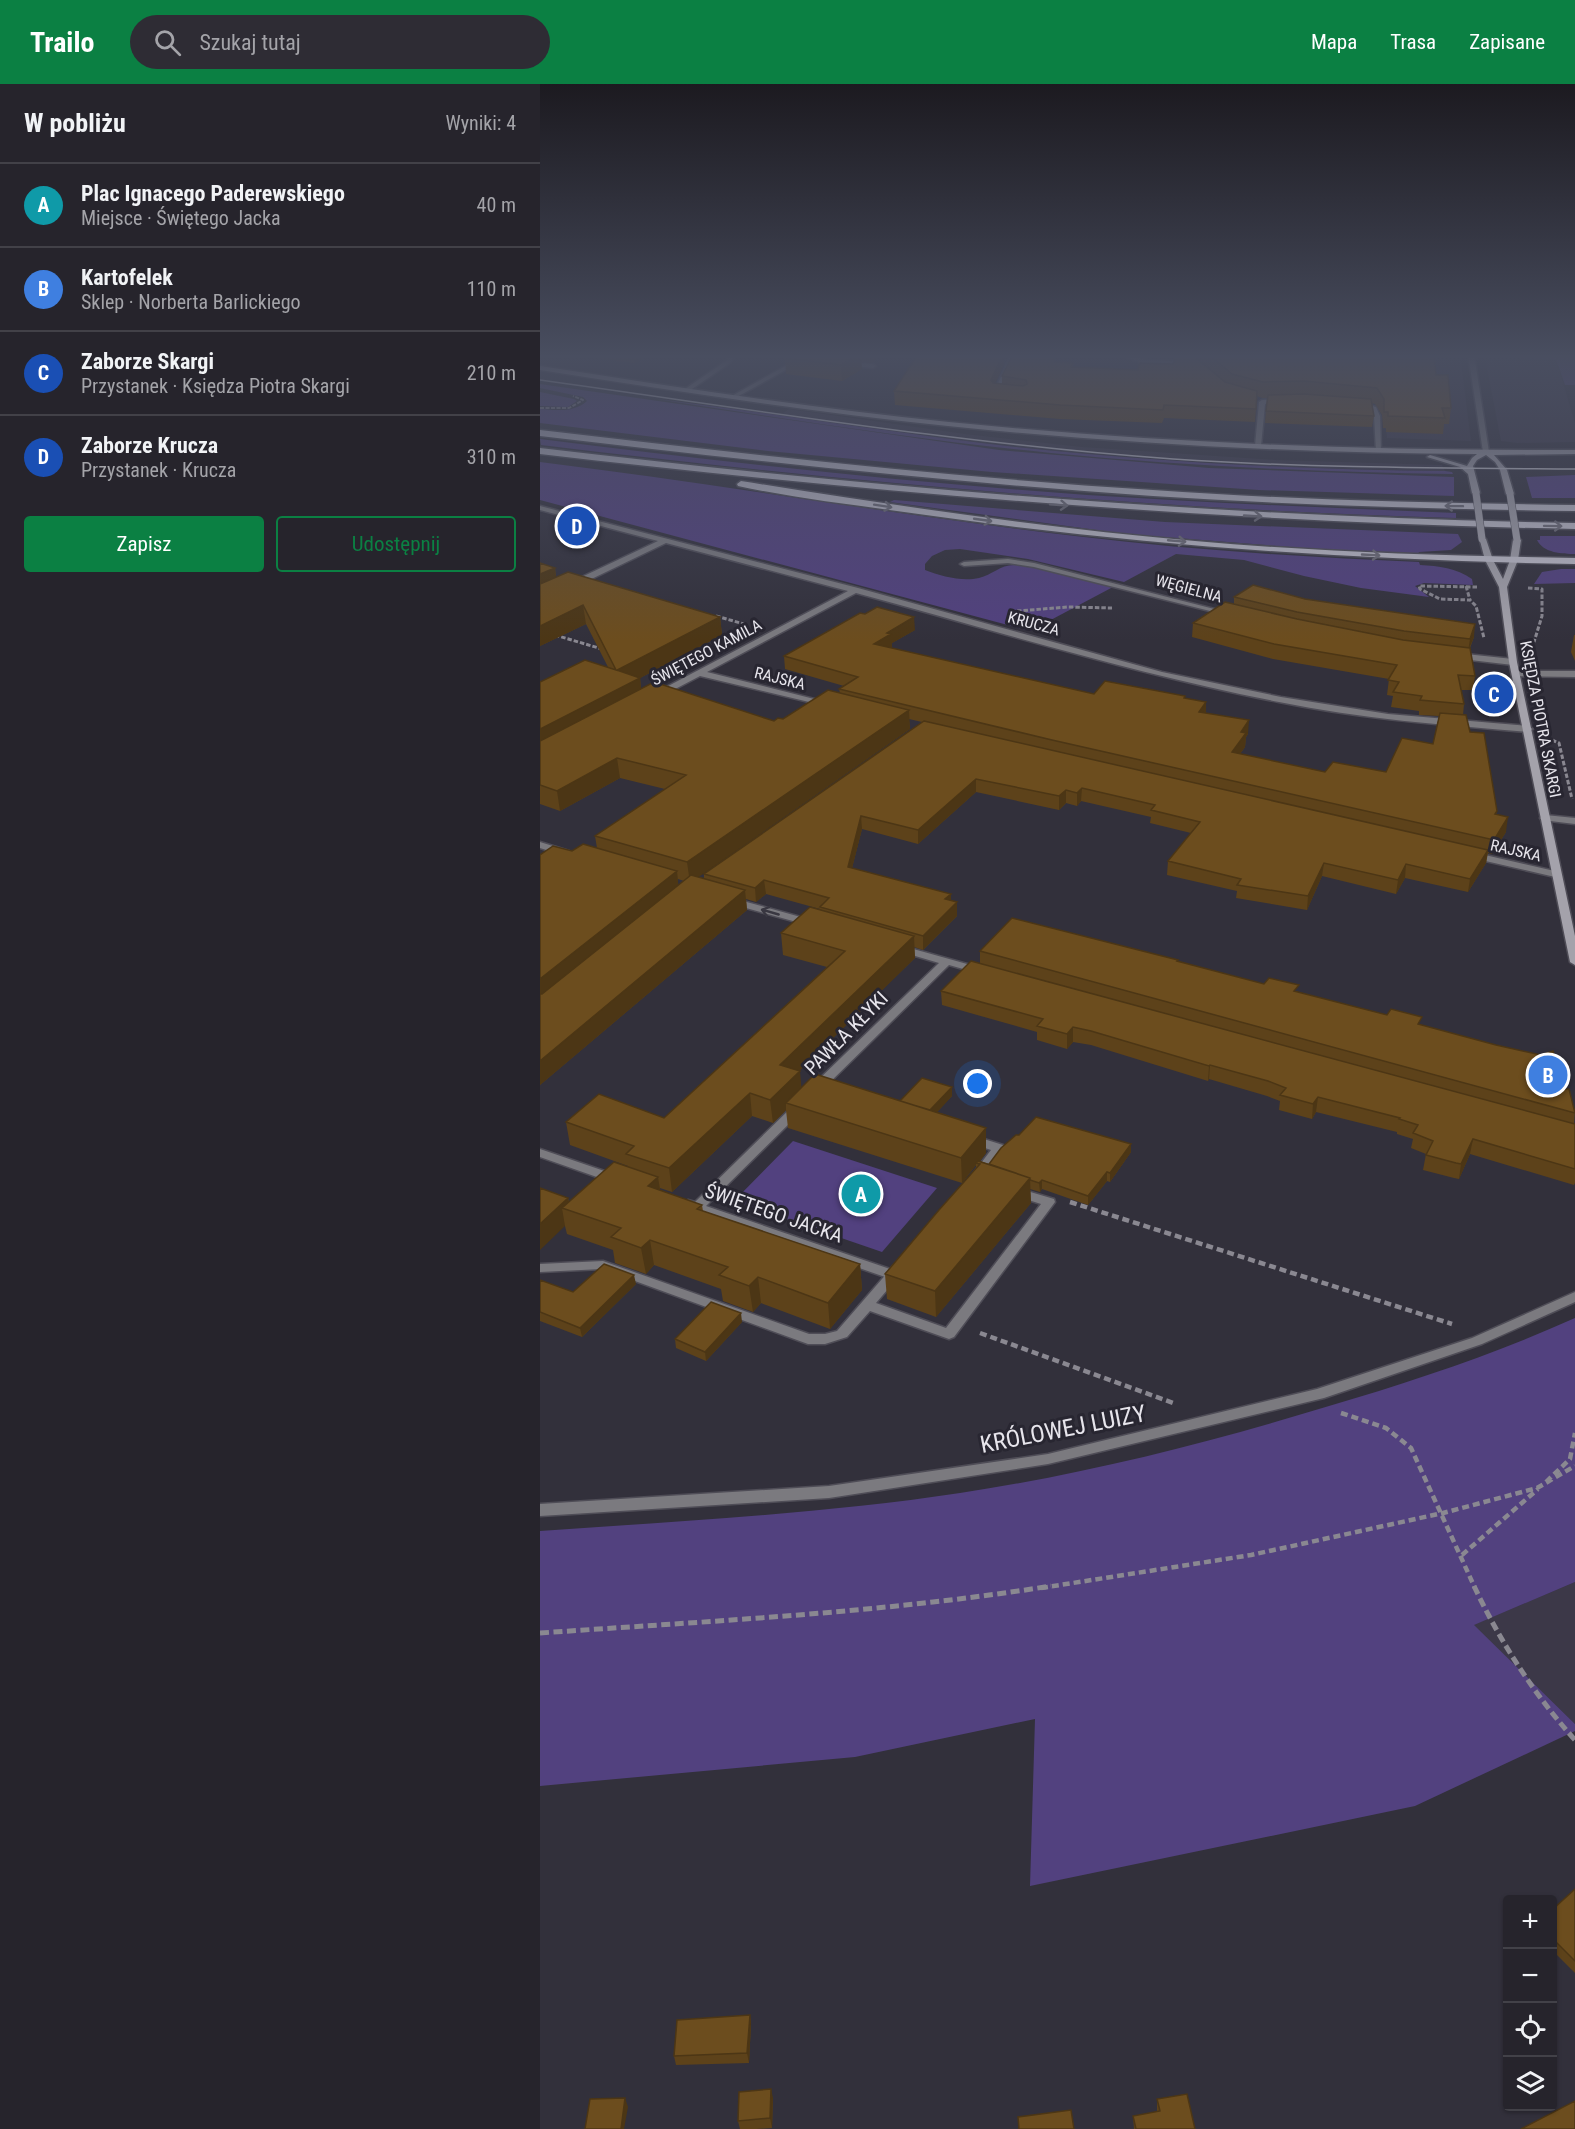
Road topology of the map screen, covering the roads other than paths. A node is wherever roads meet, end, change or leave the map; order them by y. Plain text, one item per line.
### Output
1 (690, 449) edge
2 (1341, 449) edge
3 (540, 451) edge
4 (1379, 451) joint
5 (1395, 451) junction
6 (1486, 452) junction
7 (1539, 452) junction
8 (1575, 452) edge
9 (561, 453) junction
10 (1504, 466) junction
11 (1473, 474) junction
12 (540, 508) edge
13 (1575, 508) edge
14 (1575, 526) edge
15 (664, 541) junction
16 (1489, 560) junction
17 (1514, 561) junction
18 (1575, 561) edge
19 (964, 564) dead end
20 (568, 586) edge
21 (1503, 588) junction
22 (855, 590) junction
23 (1238, 616) edge
24 (1447, 654) edge
25 (1513, 662) junction
26 (699, 673) junction
27 (1515, 674) junction
28 (1575, 674) edge
29 (650, 699) edge
30 (833, 706) edge
31 (1528, 729) junction
32 (1545, 818) junction
33 (1575, 820) edge
34 (540, 846) edge
35 (1456, 852) edge
36 (572, 855) edge
37 (1555, 874) junction
38 (724, 899) edge
39 (824, 927) edge
40 (890, 946) edge
41 (946, 962) junction
42 (1575, 962) edge
43 (990, 973) edge
44 (955, 1134) edge
45 (540, 1153) edge
46 (977, 1182) edge
47 (630, 1184) edge
48 (1007, 1188) edge
49 (675, 1200) edge
50 (697, 1208) junction
51 (908, 1257) edge
52 (540, 1268) edge
53 (893, 1275) junction
54 (1575, 1297) edge
55 (867, 1305) junction
56 (540, 1510) edge

13 -> 1 main road
2 - 4 street
3 - 9 main road
4 - 5 street
5 - 6 street
5 - 11 street
6 - 7 street
6 - 10 street
6 - 11 street
7 - 8 street
7 - 10 street
9 -> 14 main road
9 -> 16 main road
10 - 17 street, KSIĘDZA PIOTRA SKARGI, bridge
11 - 16 street, KSIĘDZA PIOTRA SKARGI, bridge
12 - 15 street, KRUCZA
15 - 20 street
15 - 22 street, KRUCZA
16 - 17 main road
16 - 21 street, KSIĘDZA PIOTRA SKARGI
17 - 18 main road
17 - 21 street, KSIĘDZA PIOTRA SKARGI
19 - 23 street, WĘGIELNA
21 - 25 street, KSIĘDZA PIOTRA SKARGI
22 - 26 street, ŚWIĘTEGO KAMILA
22 - 31 street, KRUCZA
24 - 25 street
25 - 27 street, KSIĘDZA PIOTRA SKARGI
26 - 29 street, ŚWIĘTEGO KAMILA
26 - 30 street, RAJSKA
27 - 28 street
27 - 31 street, KSIĘDZA PIOTRA SKARGI
31 - 32 street, KSIĘDZA PIOTRA SKARGI
32 - 33 street
32 - 37 street, KSIĘDZA PIOTRA SKARGI
34 - 36 street
35 - 37 street, RAJSKA
37 - 42 street, KSIĘDZA PIOTRA SKARGI
39 -> 38 street
40 - 41 street
41 - 43 street
41 - 50 street, PAWŁA KŁYKI
44 - 46 street
45 - 47 street
48 - 55 street
49 - 50 street, ŚWIĘTEGO JACKA
50 - 53 street, ŚWIĘTEGO JACKA
51 - 53 street
52 - 55 street
53 - 55 street
54 - 56 street, KRÓLOWEJ LUIZY

